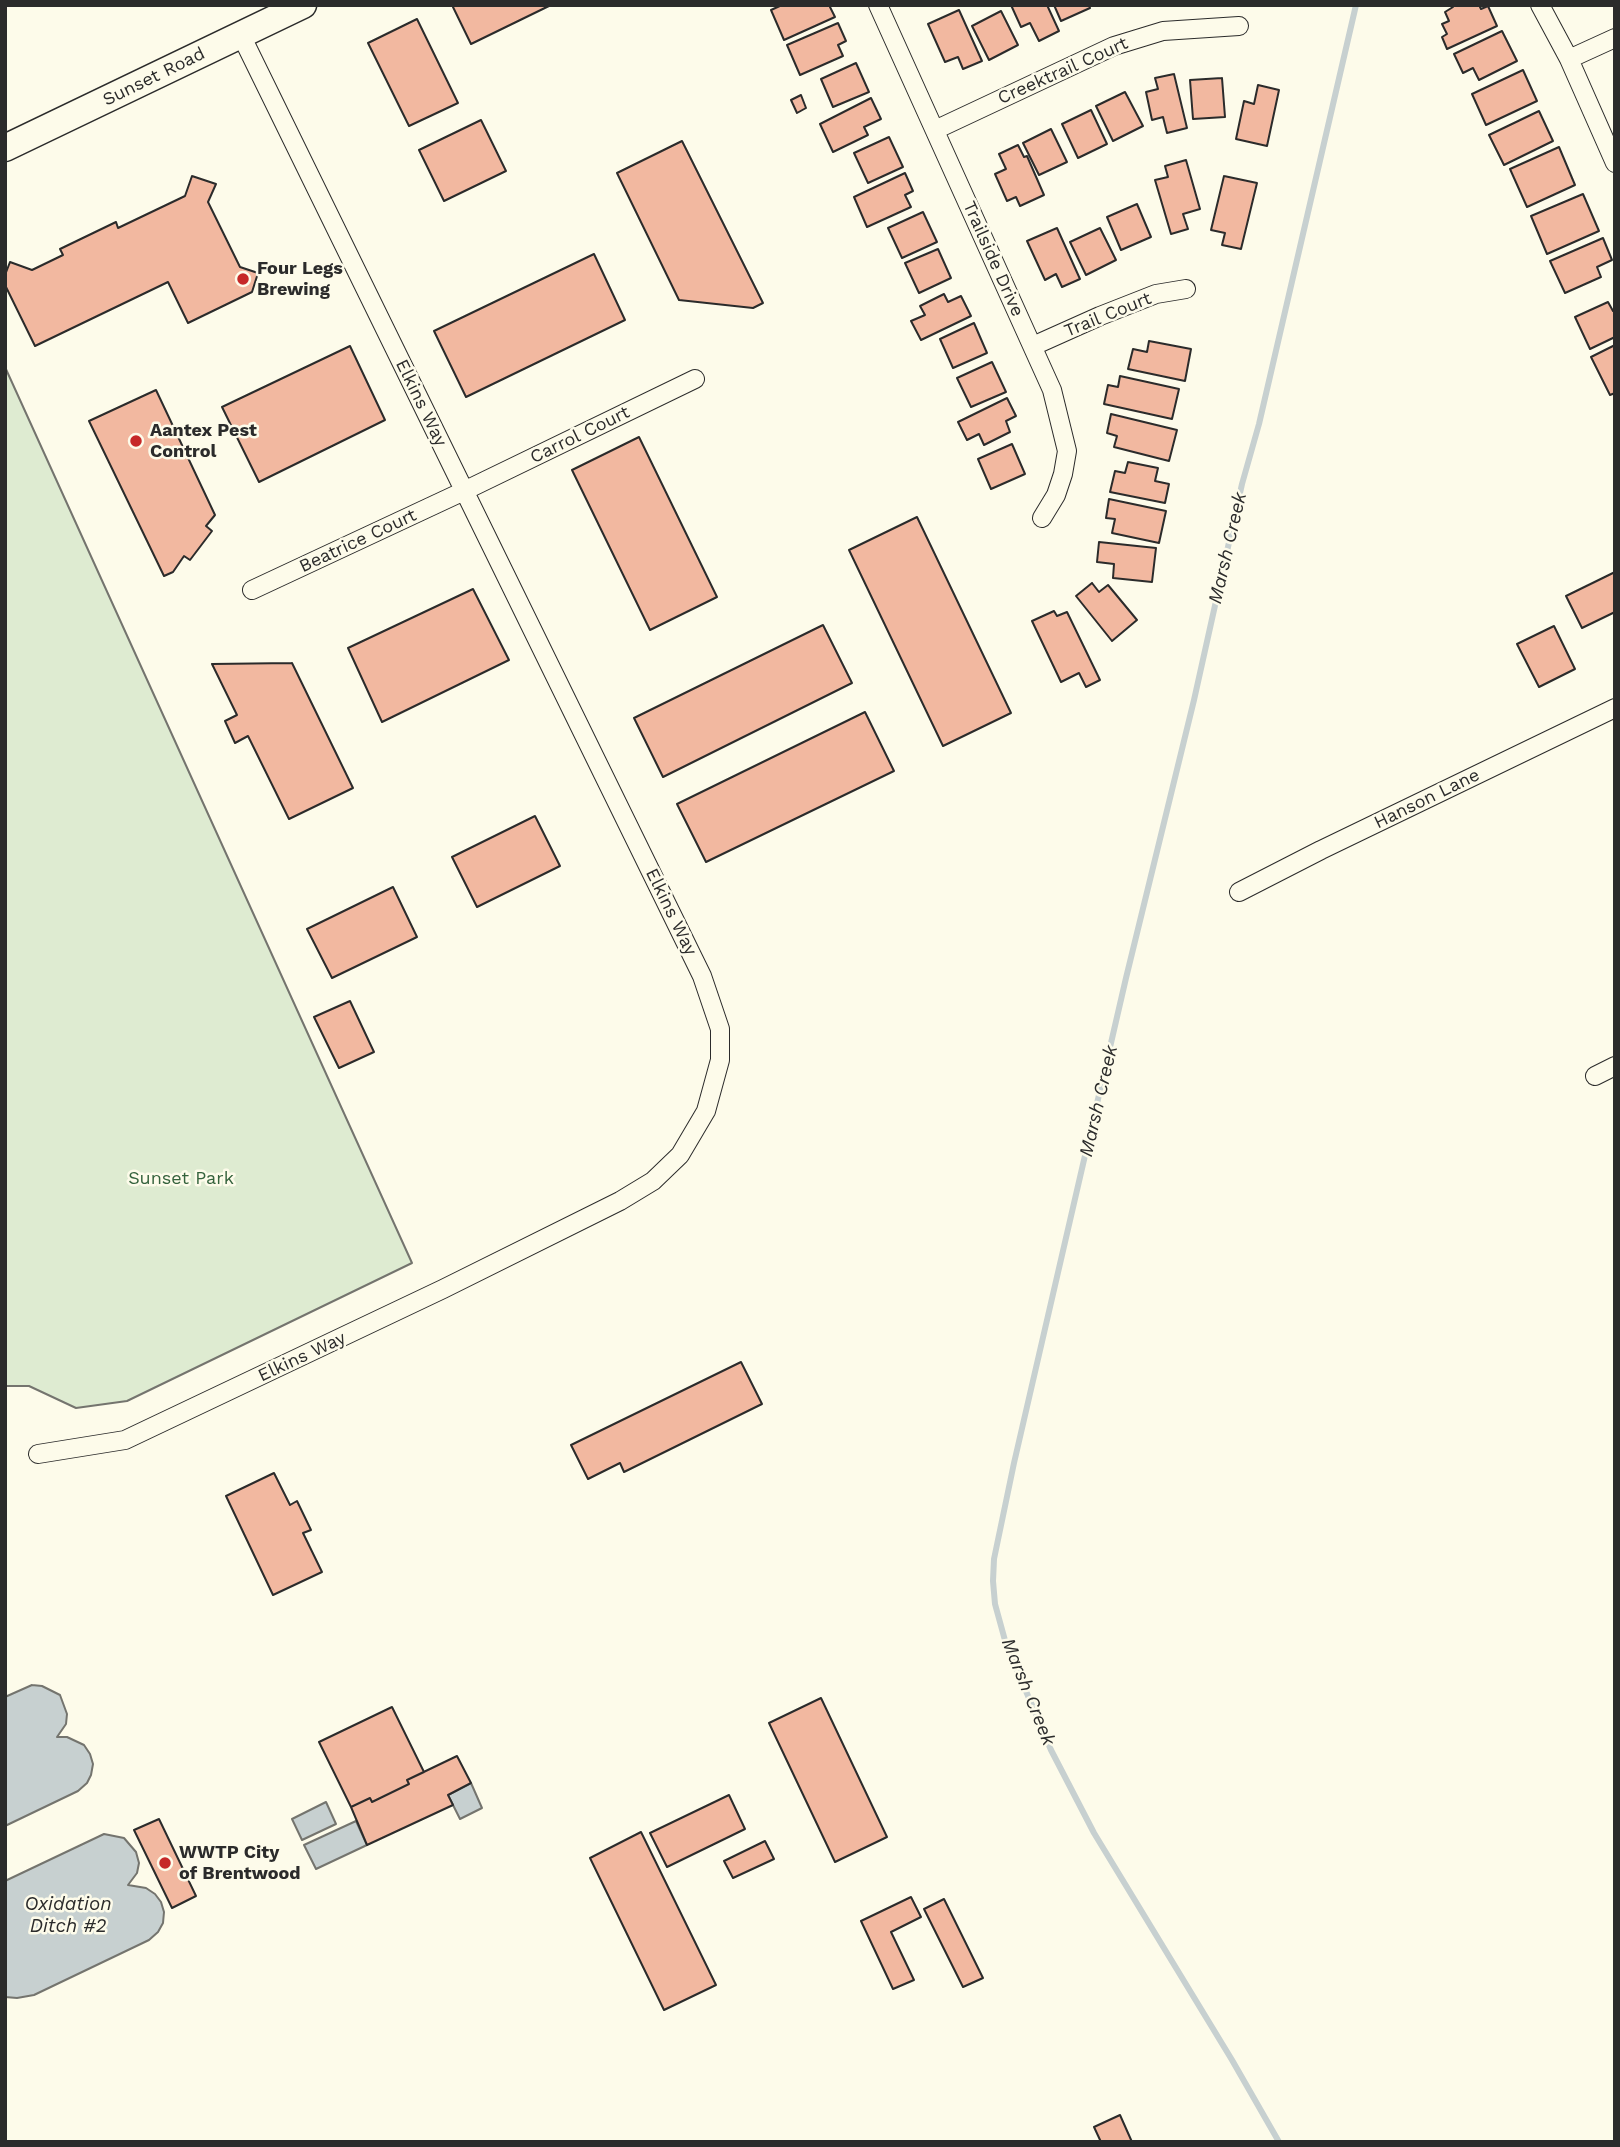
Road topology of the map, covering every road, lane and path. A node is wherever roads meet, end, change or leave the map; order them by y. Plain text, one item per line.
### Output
1 (303, 5) edge
2 (878, 5) edge
3 (1541, 5) edge
4 (1239, 26) dead end
5 (241, 35) junction
6 (1615, 38) edge
7 (1569, 59) junction
8 (934, 130) junction
9 (5, 148) edge
10 (1615, 163) edge
11 (1186, 289) dead end
12 (1032, 346) junction
13 (695, 379) dead end
14 (464, 491) junction
15 (1042, 518) dead end
16 (252, 590) dead end
17 (1615, 708) edge
18 (1240, 892) dead end
19 (1615, 1066) edge
20 (1595, 1076) dead end
21 (38, 1454) dead end

1 - 5 street, Sunset Road
2 - 8 street, Trailside Drive
3 - 7 street
4 - 8 street, Creektrail Court
5 - 9 street, Sunset Road
5 - 14 street, Elkins Way
6 - 7 street
7 - 10 street
8 - 12 street, Trailside Drive
11 - 12 street, Trail Court
12 - 15 street, Trailside Drive
13 - 14 street, Carrol Court
14 - 16 street, Beatrice Court
14 - 21 street, Elkins Way
17 - 18 street, Hanson Lane
19 - 20 street

